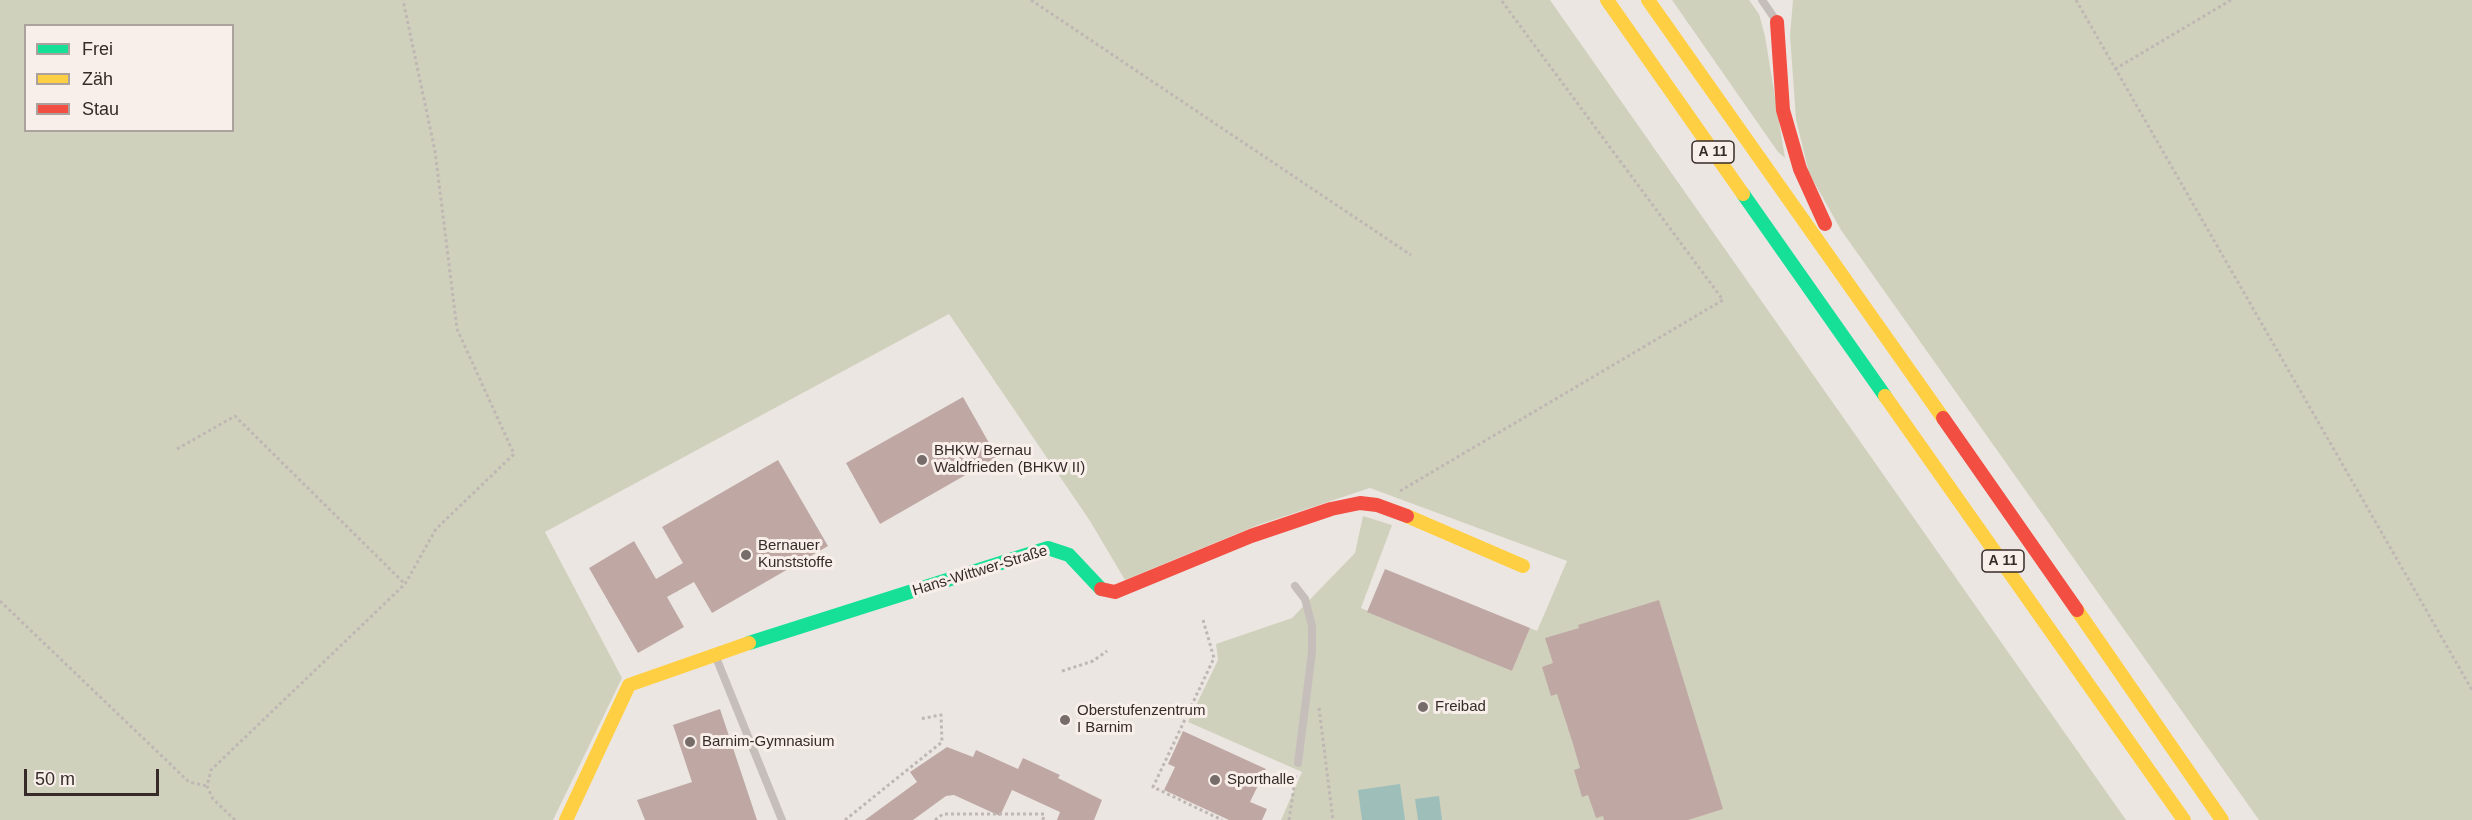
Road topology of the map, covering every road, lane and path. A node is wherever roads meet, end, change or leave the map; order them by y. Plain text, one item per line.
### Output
1 (403, 0) edge
2 (1031, 0) edge
3 (1501, 0) edge
4 (1607, 0) edge
5 (1648, 0) edge
6 (1762, 0) edge
7 (2076, 0) edge
8 (2230, 0) edge
9 (1777, 22) joint
10 (2115, 69) junction
11 (1411, 255) dead end
12 (1846, 278) junction
13 (177, 449) dead end
14 (1377, 505) junction
15 (1522, 566) dead end
16 (405, 584) junction
17 (1294, 586) dead end
18 (0, 601) edge
19 (1203, 620) dead end
20 (1107, 651) dead end
21 (714, 654) junction
22 (1062, 671) dead end
23 (2472, 690) edge
24 (1317, 697) dead end
25 (919, 719) dead end
26 (1298, 763) joint
27 (207, 786) junction
28 (1222, 819) edge
29 (235, 820) edge
30 (566, 820) edge
31 (782, 820) edge
32 (845, 820) edge
33 (935, 820) edge
34 (1042, 820) edge
35 (1289, 820) edge
36 (1333, 820) edge
37 (2184, 820) edge
38 (2222, 820) edge

1 - 16 path
2 - 11 path
3 - 14 path
4 - 37 main road, A 11
5 - 12 main road, A 11
6 - 9 lane
7 - 10 path
8 - 10 path
9 - 12 main road
10 - 23 path
12 - 38 main road, A 11
13 - 16 path
14 - 15 main road, Hans-Wittwer-Straße
14 - 21 main road, Hans-Wittwer-Straße
16 - 27 path
17 - 26 lane
18 - 27 path
19 - 28 path
20 - 22 path
21 - 30 main road, Hans-Wittwer-Straße
21 - 31 lane
24 - 36 path
25 - 32 path
26 - 35 path
27 - 29 path
33 - 34 path

